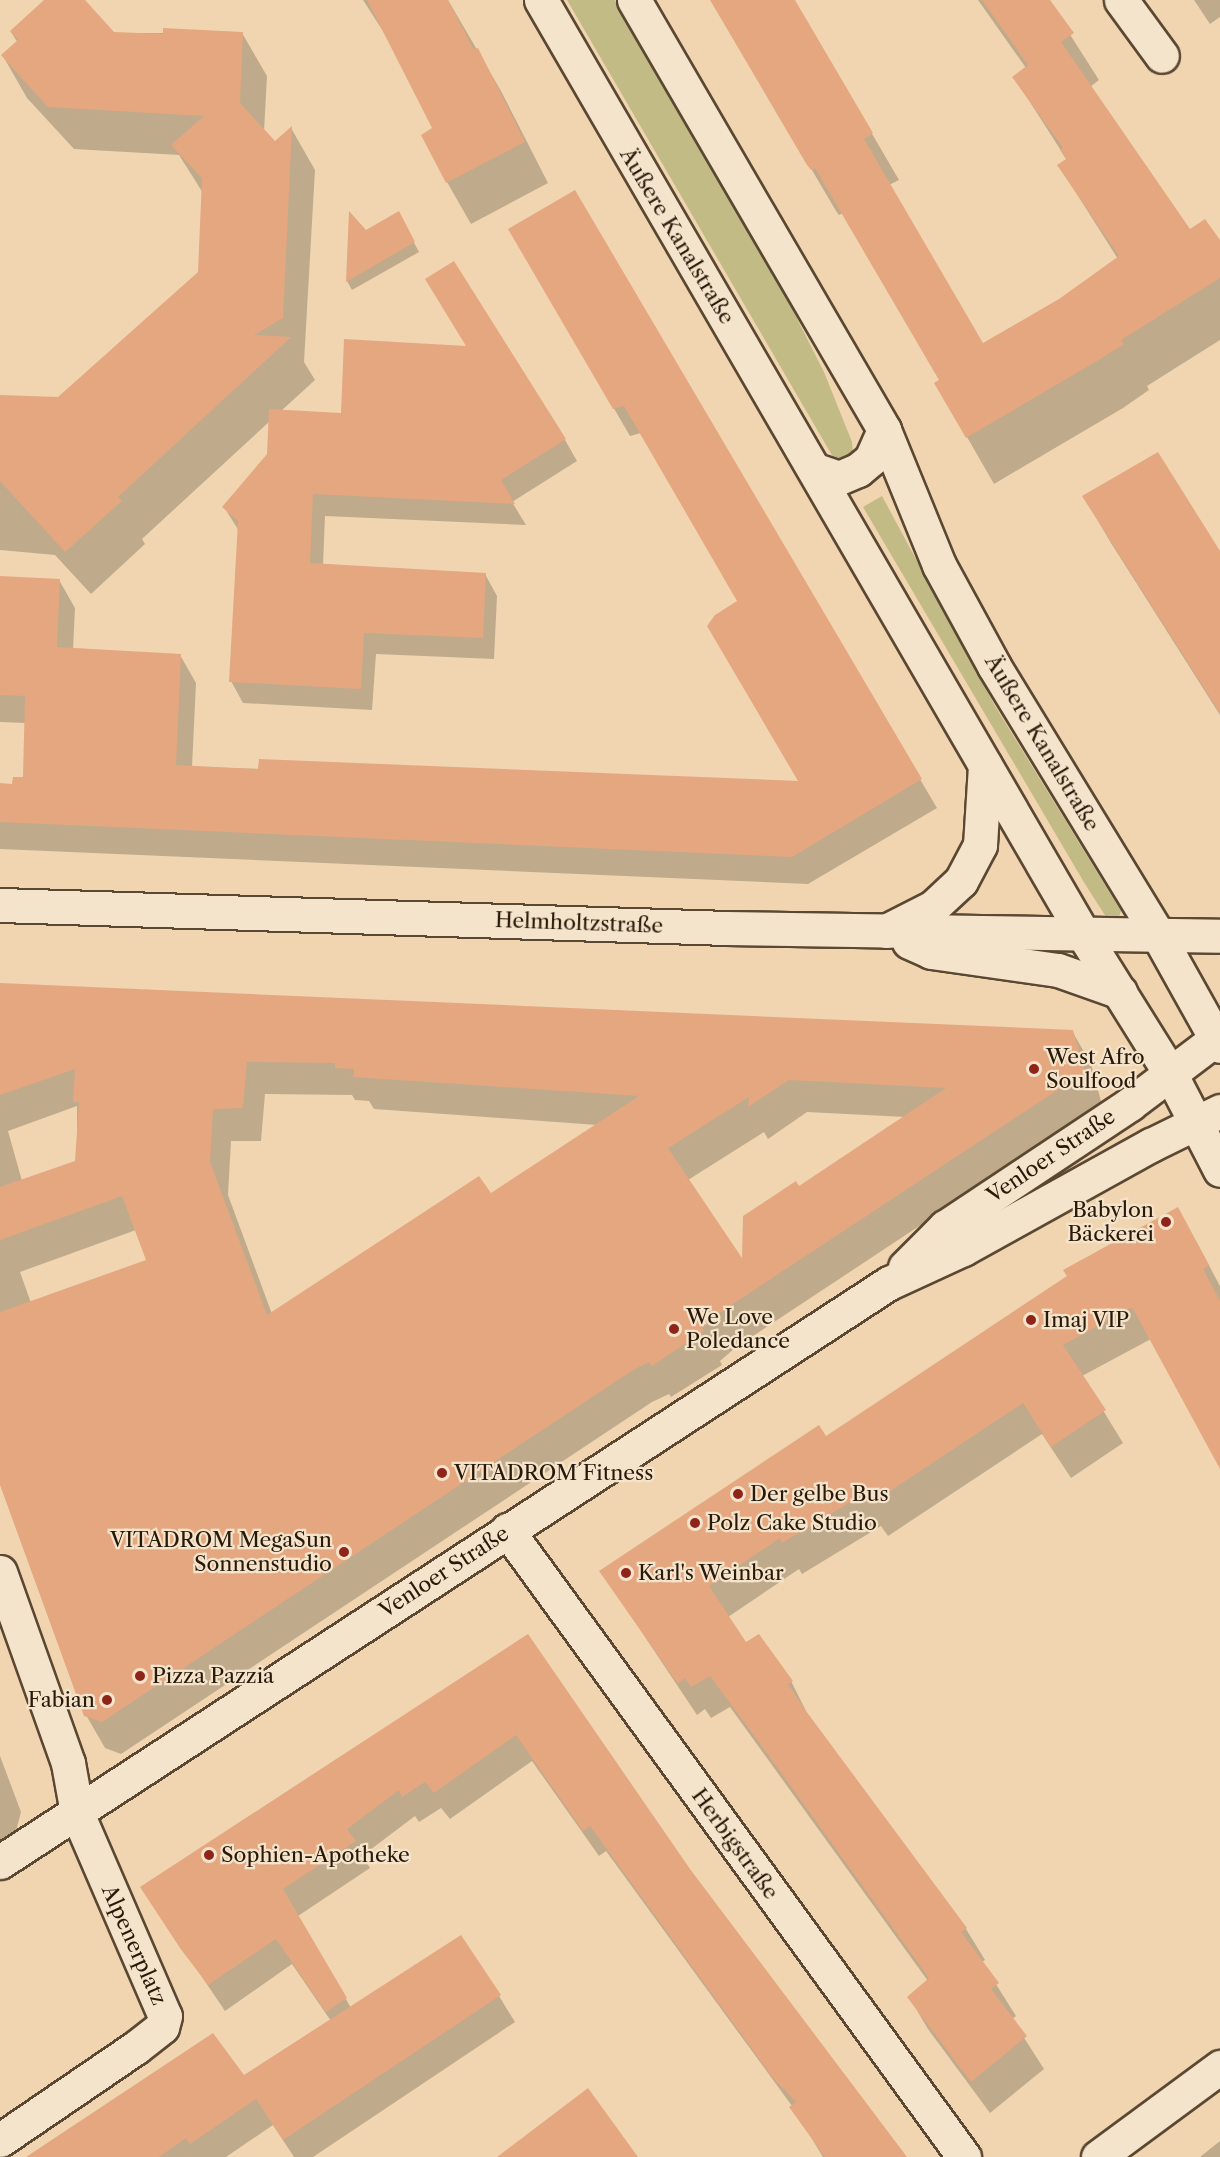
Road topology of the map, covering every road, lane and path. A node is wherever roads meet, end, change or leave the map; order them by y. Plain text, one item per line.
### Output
1 (541, 0) edge
2 (634, 0) edge
3 (1121, 0) edge
4 (1162, 56) dead end
5 (884, 430) junction
6 (816, 470) junction
7 (985, 765) junction
8 (0, 905) edge
9 (886, 931) junction
10 (1083, 934) junction
11 (1158, 934) junction
12 (1220, 936) edge
13 (1120, 992) junction
14 (1219, 1041) edge
15 (1170, 1073) junction
16 (1208, 1117) edge
17 (1220, 1170) edge
18 (888, 1283) junction
19 (507, 1530) junction
20 (0, 1572) edge
21 (77, 1813) junction
22 (0, 1862) edge
23 (1220, 2067) edge
24 (0, 2140) edge
25 (964, 2157) edge
26 (1098, 2157) edge

1 - 6 main road, Äußere Kanalstraße
2 - 5 main road, Äußere Kanalstraße
3 - 4 main road
5 - 6 main road
5 - 11 main road, Äußere Kanalstraße
6 - 7 main road, Äußere Kanalstraße
7 - 9 main road
7 - 10 main road, Äußere Kanalstraße
8 - 9 main road, Helmholtzstraße
9 - 10 main road, Helmholtzstraße
9 - 13 main road
10 - 11 main road, Helmholtzstraße
10 - 13 main road, Äußere Kanalstraße
11 - 12 main road, Helmholtzstraße
11 - 14 main road, Äußere Kanalstraße
13 - 15 main road, Äußere Kanalstraße
14 - 15 main road, Venloer Straße
15 - 16 main road, Äußere Kanalstraße
15 - 18 main road, Venloer Straße
16 - 17 main road, Äußere Kanalstraße
16 - 18 main road, Venloer Straße
18 - 19 main road, Venloer Straße
19 - 21 main road, Venloer Straße
19 - 25 main road, Herbigstraße
20 - 21 main road, Alpenerplatz
21 - 22 main road, Venloer Straße
21 - 24 main road, Alpenerplatz
23 - 26 main road

